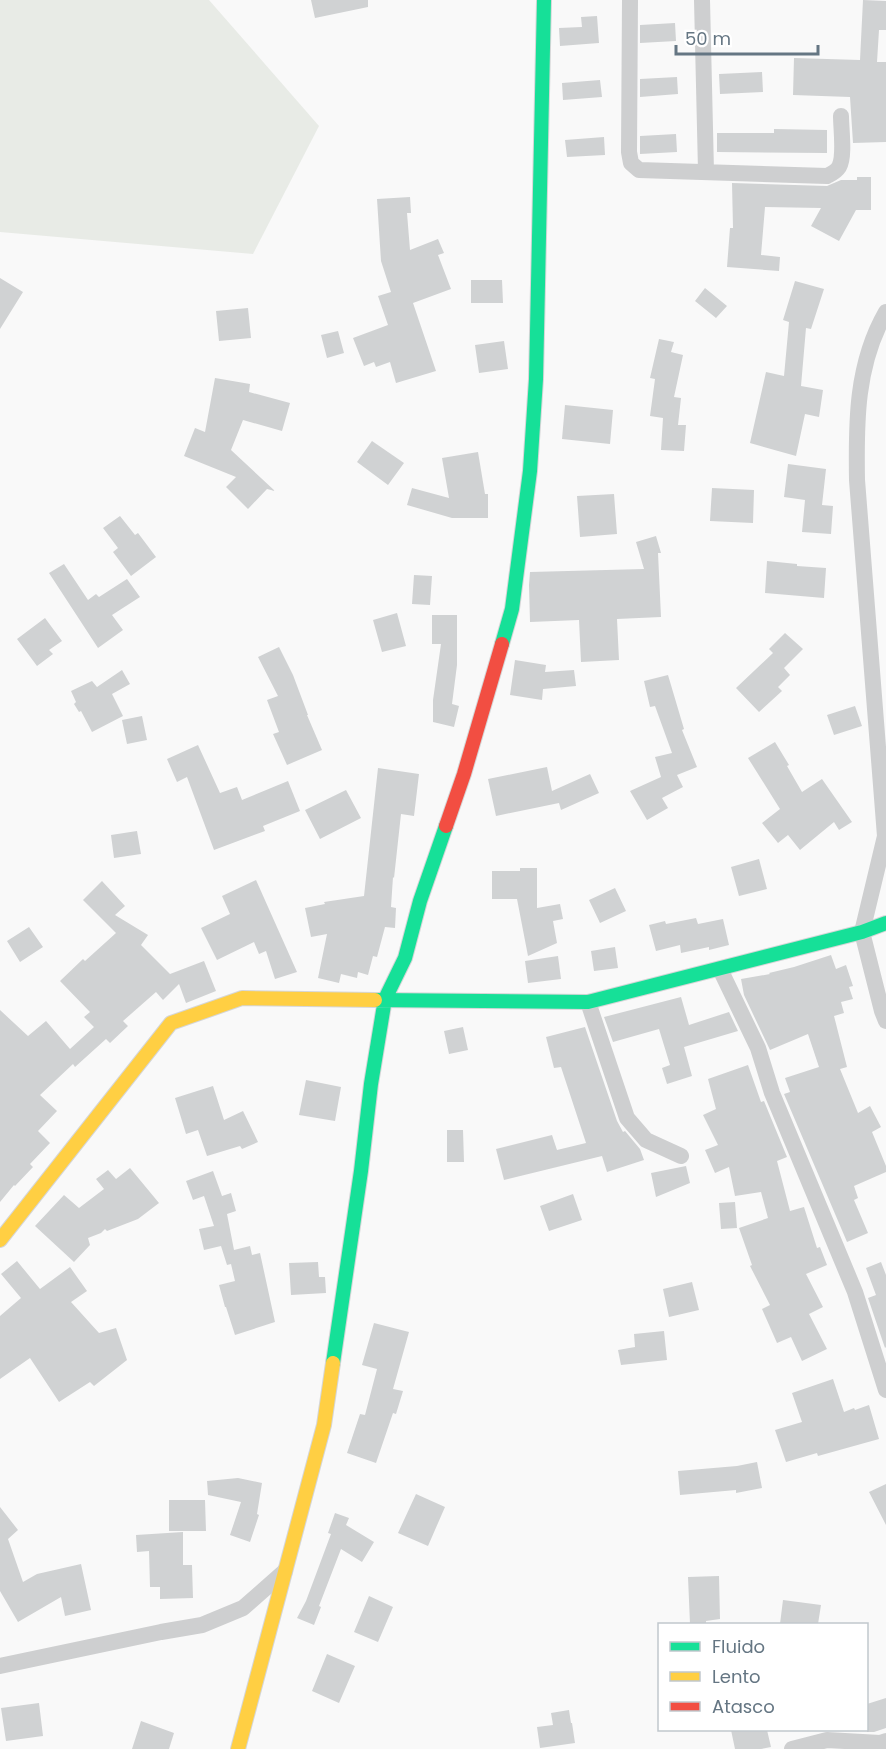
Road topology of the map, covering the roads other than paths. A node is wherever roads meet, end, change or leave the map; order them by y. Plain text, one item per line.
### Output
1 (544, 0) edge
2 (630, 0) edge
3 (702, 0) edge
4 (841, 116) dead end
5 (706, 171) junction
6 (886, 312) edge
7 (886, 923) edge
8 (862, 932) junction
9 (720, 969) junction
10 (385, 999) junction
11 (588, 1002) junction
12 (886, 1021) edge
13 (681, 1156) dead end
14 (0, 1240) edge
15 (886, 1390) edge
16 (286, 1570) junction
17 (0, 1666) edge
18 (886, 1742) edge
19 (238, 1749) edge
20 (792, 1749) edge

1 - 10 street
2 - 5 street
3 - 5 street
4 - 5 street
6 - 8 street
7 - 8 street
8 - 9 street
8 - 12 street
9 - 11 street
9 - 15 street
10 - 11 street
10 - 14 street
10 - 16 street
11 - 13 street
16 - 17 street
16 - 19 street
18 - 20 street

